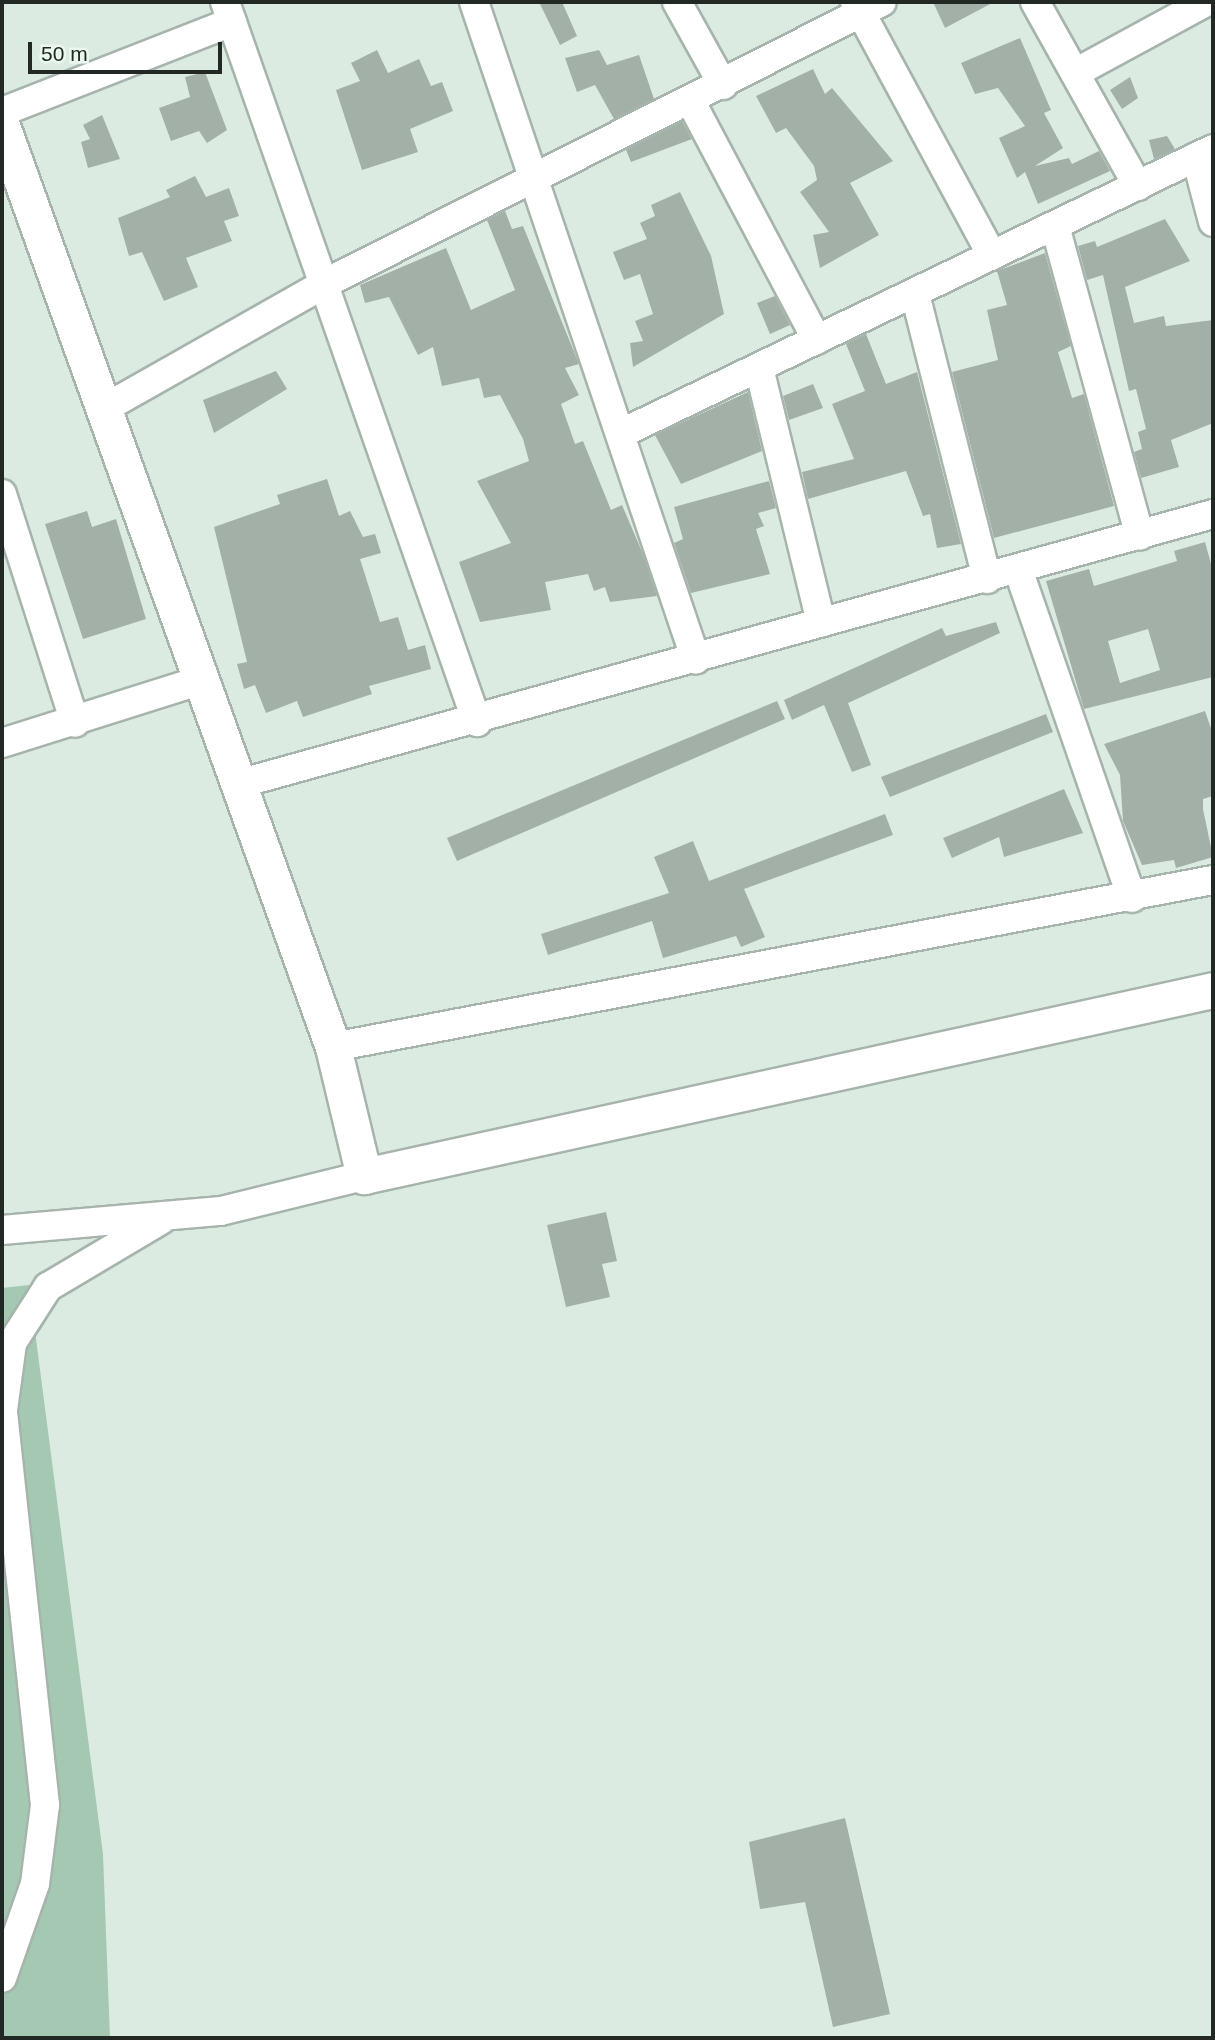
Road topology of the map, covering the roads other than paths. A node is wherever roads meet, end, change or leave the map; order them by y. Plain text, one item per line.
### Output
1 (474, 2) edge
2 (677, 2) edge
3 (1035, 2) edge
4 (1206, 2) edge
5 (866, 5) edge
6 (229, 12) edge
7 (1075, 73) junction
8 (723, 85) junction
9 (691, 102) junction
10 (2, 112) edge
11 (2, 126) edge
12 (1205, 153) edge
13 (9, 172) edge
14 (534, 175) junction
15 (1138, 186) junction
16 (1213, 222) edge
17 (1055, 226) junction
18 (992, 255) junction
19 (322, 285) junction
20 (915, 294) junction
21 (817, 340) junction
22 (759, 368) junction
23 (105, 408) junction
24 (624, 432) junction
25 (2, 494) edge
26 (1212, 518) edge
27 (1140, 536) junction
28 (1018, 569) junction
29 (987, 579) junction
30 (821, 623) junction
31 (696, 660) junction
32 (202, 680) junction
33 (477, 722) junction
34 (75, 723) junction
35 (2, 743) edge
36 (238, 784) junction
37 (1213, 880) edge
38 (1132, 898) junction
39 (1213, 990) edge
40 (333, 1047) junction
41 (364, 1176) junction
42 (161, 1220) junction
43 (2, 1230) edge
44 (2, 1978) edge

1 - 14 street
2 - 8 street
3 - 7 street
4 - 7 street
5 - 8 street
5 - 18 street
6 - 10 street
6 - 19 street
7 - 15 street
8 - 9 street
9 - 14 street
9 - 21 street
11 - 13 street
12 - 15 street
12 - 16 street
13 - 23 street
14 - 19 street
14 - 24 street
15 - 17 street
17 - 18 street
17 - 27 street
18 - 20 street
19 - 23 street
19 - 33 street
20 - 21 street
20 - 29 street
21 - 22 street
22 - 24 street
22 - 30 street
23 - 32 street
24 - 31 street
25 - 34 street
26 - 27 street
27 - 28 street
28 - 29 street
28 - 38 street
29 - 30 street
30 - 31 street
31 - 33 street
32 - 34 street
32 - 36 street
33 - 36 street
34 - 35 street
36 - 40 street
37 - 38 street
38 - 40 street
39 - 41 street
40 - 41 street
41 - 42 street
42 - 43 street
42 - 44 street

